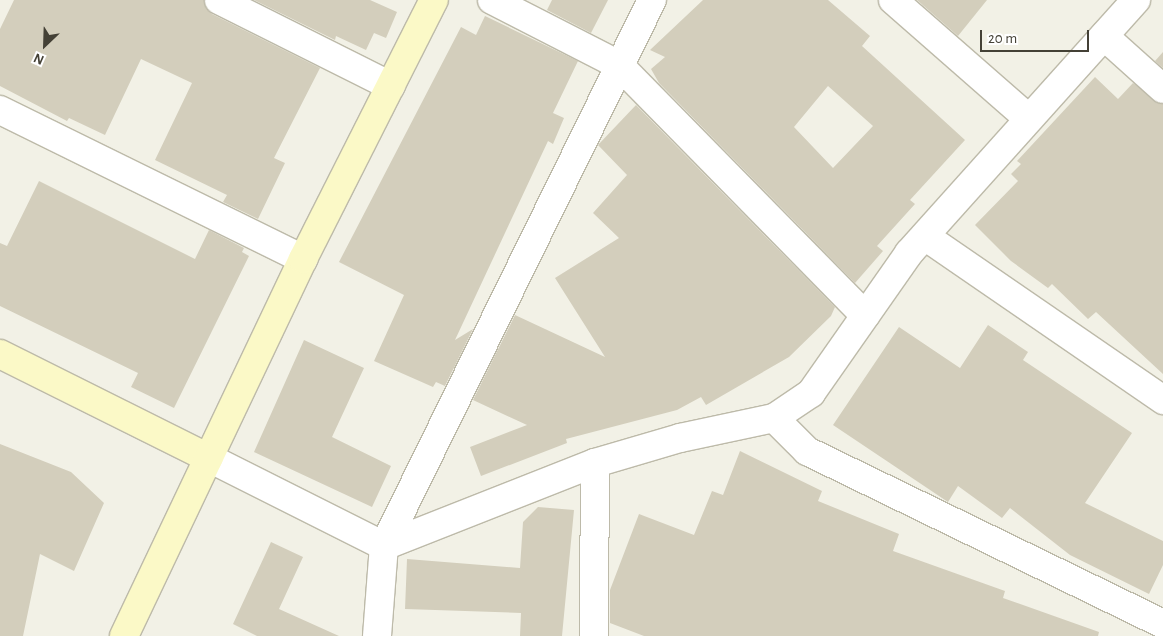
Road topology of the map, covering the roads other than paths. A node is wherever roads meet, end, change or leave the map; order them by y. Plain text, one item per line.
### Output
1 (219, 0) edge
2 (434, 0) edge
3 (492, 0) edge
4 (652, 0) edge
5 (893, 0) edge
6 (1136, 0) edge
7 (1104, 36) junction
8 (619, 65) junction
9 (391, 86) junction
10 (1163, 89) edge
11 (0, 110) edge
12 (1028, 118) junction
13 (926, 237) junction
14 (303, 259) junction
15 (865, 315) junction
16 (0, 354) edge
17 (1163, 400) edge
18 (774, 418) junction
19 (208, 458) junction
20 (595, 463) junction
21 (384, 546) junction
22 (1163, 624) edge
23 (124, 636) edge
24 (378, 636) edge
25 (594, 636) edge

1 - 9 street
2 - 9 street
3 - 8 street
4 - 8 street
5 - 12 street
6 - 7 street
7 - 10 street
7 - 12 street
8 - 15 street
8 - 21 street
9 - 14 street
11 - 14 street
12 - 13 street
13 - 15 street
13 - 17 street
14 - 19 street
15 - 18 street
16 - 19 street
18 - 20 street
18 - 22 street
19 - 21 street
19 - 23 street
20 - 21 street
20 - 25 street
21 - 24 street

